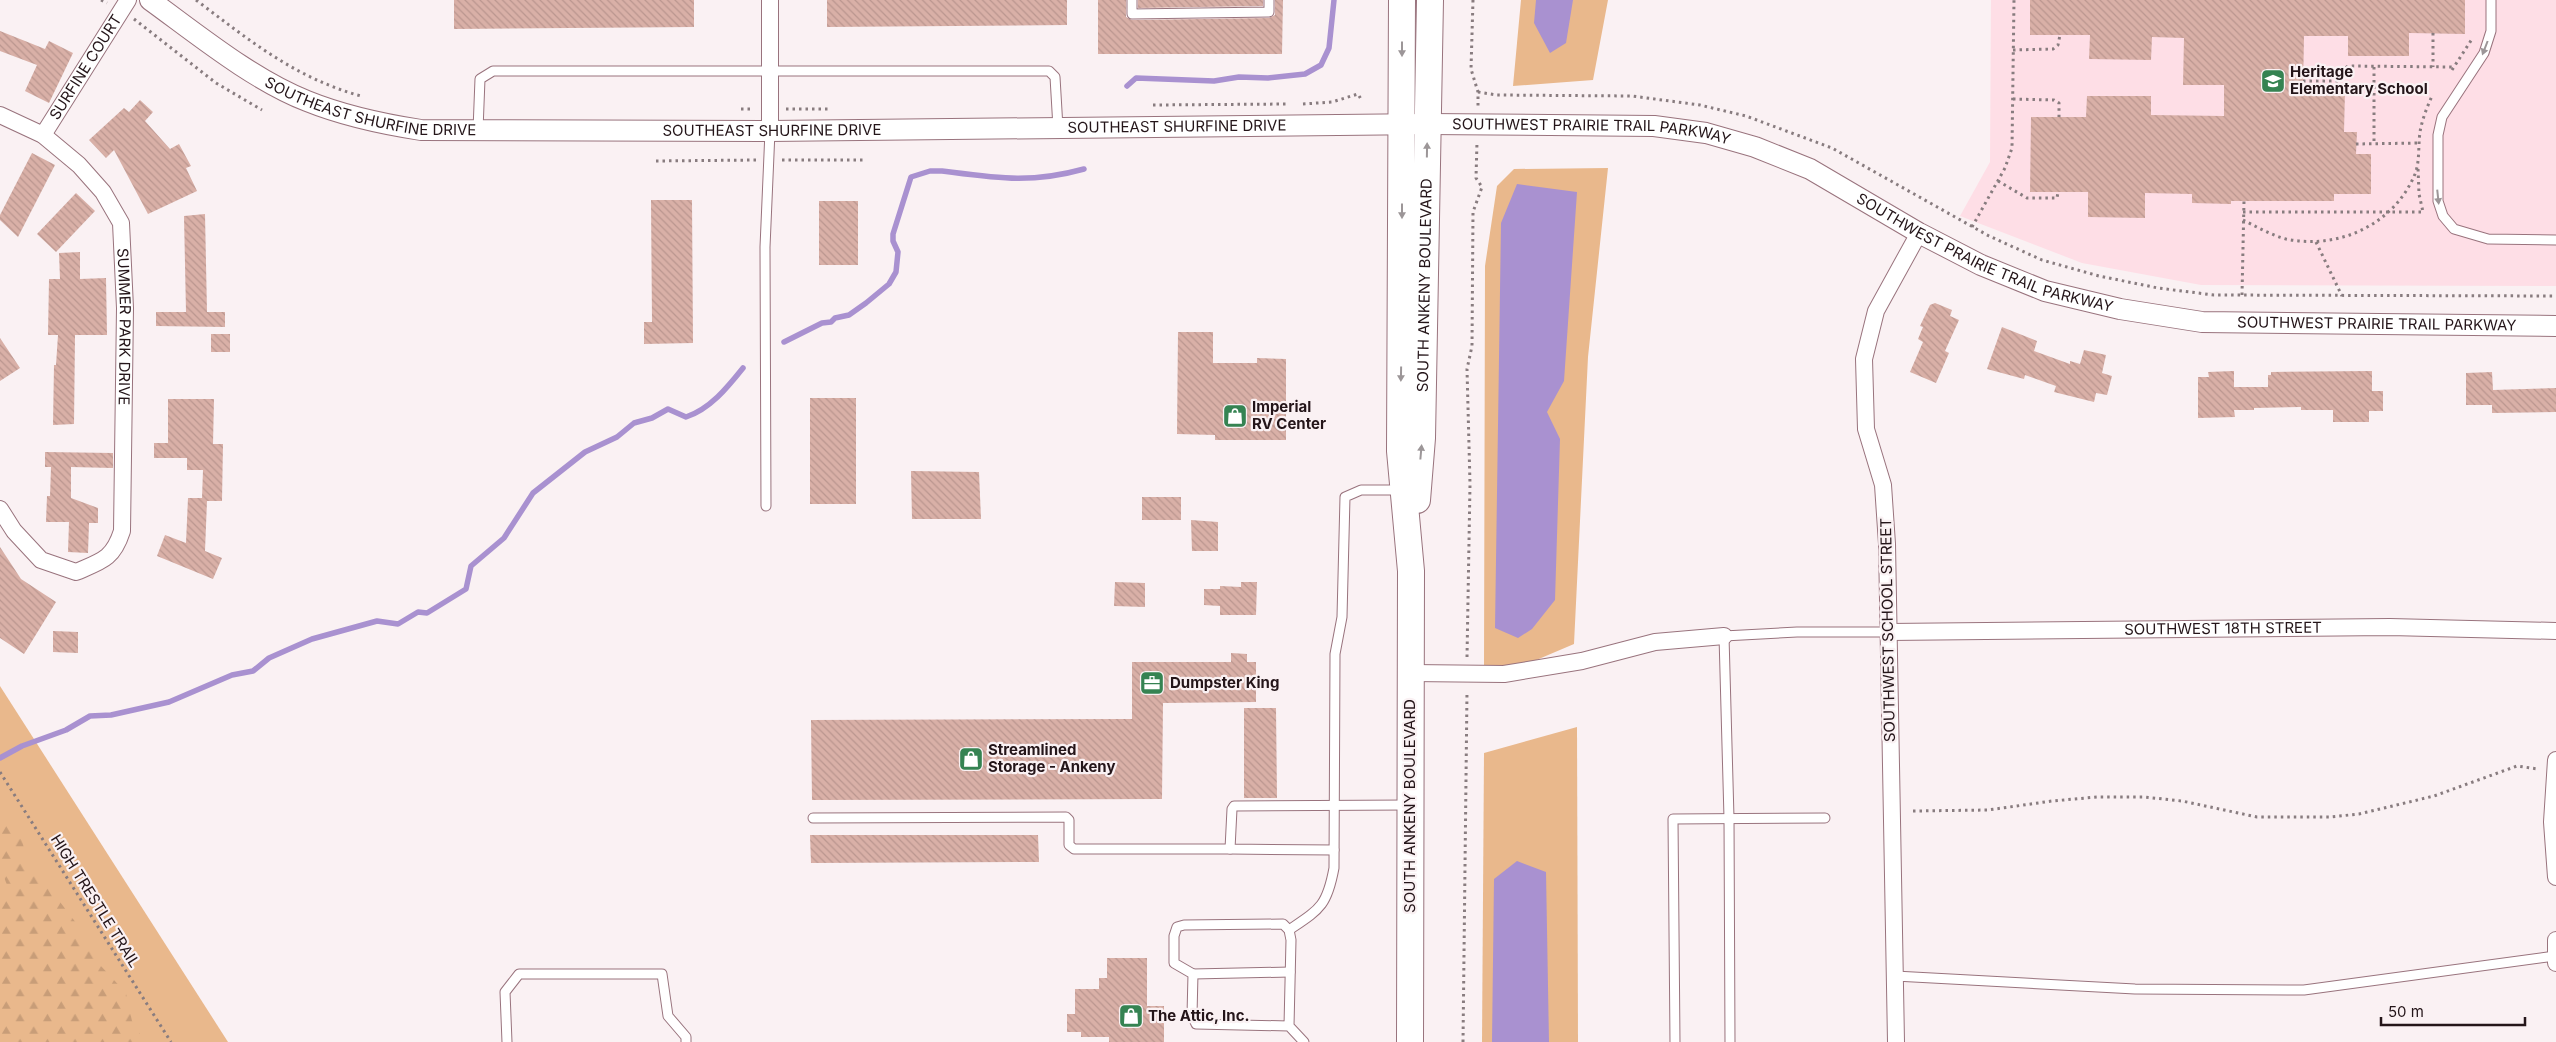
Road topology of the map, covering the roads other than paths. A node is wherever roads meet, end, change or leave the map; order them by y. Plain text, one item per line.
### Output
1 (150, 0) edge
2 (770, 0) edge
3 (1132, 0) edge
4 (1268, 0) edge
5 (1402, 0) edge
6 (1430, 0) edge
7 (2491, 0) edge
8 (125, 5) edge
9 (770, 71) junction
10 (0, 115) edge
11 (1415, 124) junction
12 (1058, 128) junction
13 (770, 131) junction
14 (478, 132) junction
15 (43, 135) junction
16 (1919, 233) junction
17 (2556, 240) edge
18 (2556, 326) edge
19 (1404, 490) junction
20 (766, 506) dead end
21 (0, 509) edge
22 (1411, 571) junction
23 (2556, 631) edge
24 (1888, 632) junction
25 (1724, 636) junction
26 (1411, 672) junction
27 (2551, 765) edge
28 (1410, 805) junction
29 (1335, 806) junction
30 (813, 818) dead end
31 (1729, 818) junction
32 (1825, 818) dead end
33 (1230, 849) junction
34 (1334, 850) junction
35 (2556, 877) edge
36 (1289, 930) junction
37 (2556, 940) edge
38 (2555, 960) edge
39 (1290, 972) junction
40 (1193, 974) junction
41 (1894, 976) junction
42 (1289, 1026) junction
43 (507, 1042) edge
44 (686, 1042) edge
45 (1304, 1042) edge
46 (1410, 1042) edge
47 (1675, 1042) edge
48 (1730, 1042) edge
49 (1896, 1042) edge

1 - 14 street, SOUTHEAST SHURFINE DRIVE
2 - 9 street
3 - 4 lane
5 -> 11 main road, SOUTH ANKENY BOULEVARD
6 - 11 main road, SOUTH ANKENY BOULEVARD
7 -> 17 lane
8 - 15 street, SURFINE COURT
9 - 12 lane
9 - 13 street
9 - 14 lane
10 - 15 street, SUMMER PARK DRIVE
11 - 12 street, SOUTHEAST SHURFINE DRIVE
11 - 16 street, SOUTHWEST PRAIRIE TRAIL PARKWAY
11 -> 19 main road, SOUTH ANKENY BOULEVARD
22 -> 11 main road, SOUTH ANKENY BOULEVARD
12 - 13 street, SOUTHEAST SHURFINE DRIVE
13 - 14 street, SOUTHEAST SHURFINE DRIVE
13 - 20 lane
15 - 21 street, SUMMER PARK DRIVE
16 - 18 street, SOUTHWEST PRAIRIE TRAIL PARKWAY
16 - 24 street, SOUTHWEST SCHOOL STREET
19 - 22 main road, SOUTH ANKENY BOULEVARD
19 - 29 lane
22 - 26 main road, SOUTH ANKENY BOULEVARD
23 - 24 street, SOUTHWEST 18TH STREET
24 - 25 lane
24 - 41 street, SOUTHWEST SCHOOL STREET
25 - 26 street
25 - 31 lane
26 - 28 main road, SOUTH ANKENY BOULEVARD
27 - 35 street
28 - 29 lane
28 - 46 main road, SOUTH ANKENY BOULEVARD
29 - 33 lane
29 - 34 lane
30 - 33 lane
31 - 32 lane
31 - 47 lane
31 - 48 lane
33 - 34 lane
34 - 36 lane
36 - 39 lane
36 - 40 lane
37 - 38 street
38 - 41 lane
39 - 40 lane
39 - 42 lane
40 - 42 lane
41 - 49 street, SOUTHWEST SCHOOL STREET
42 - 45 lane
43 - 44 lane

